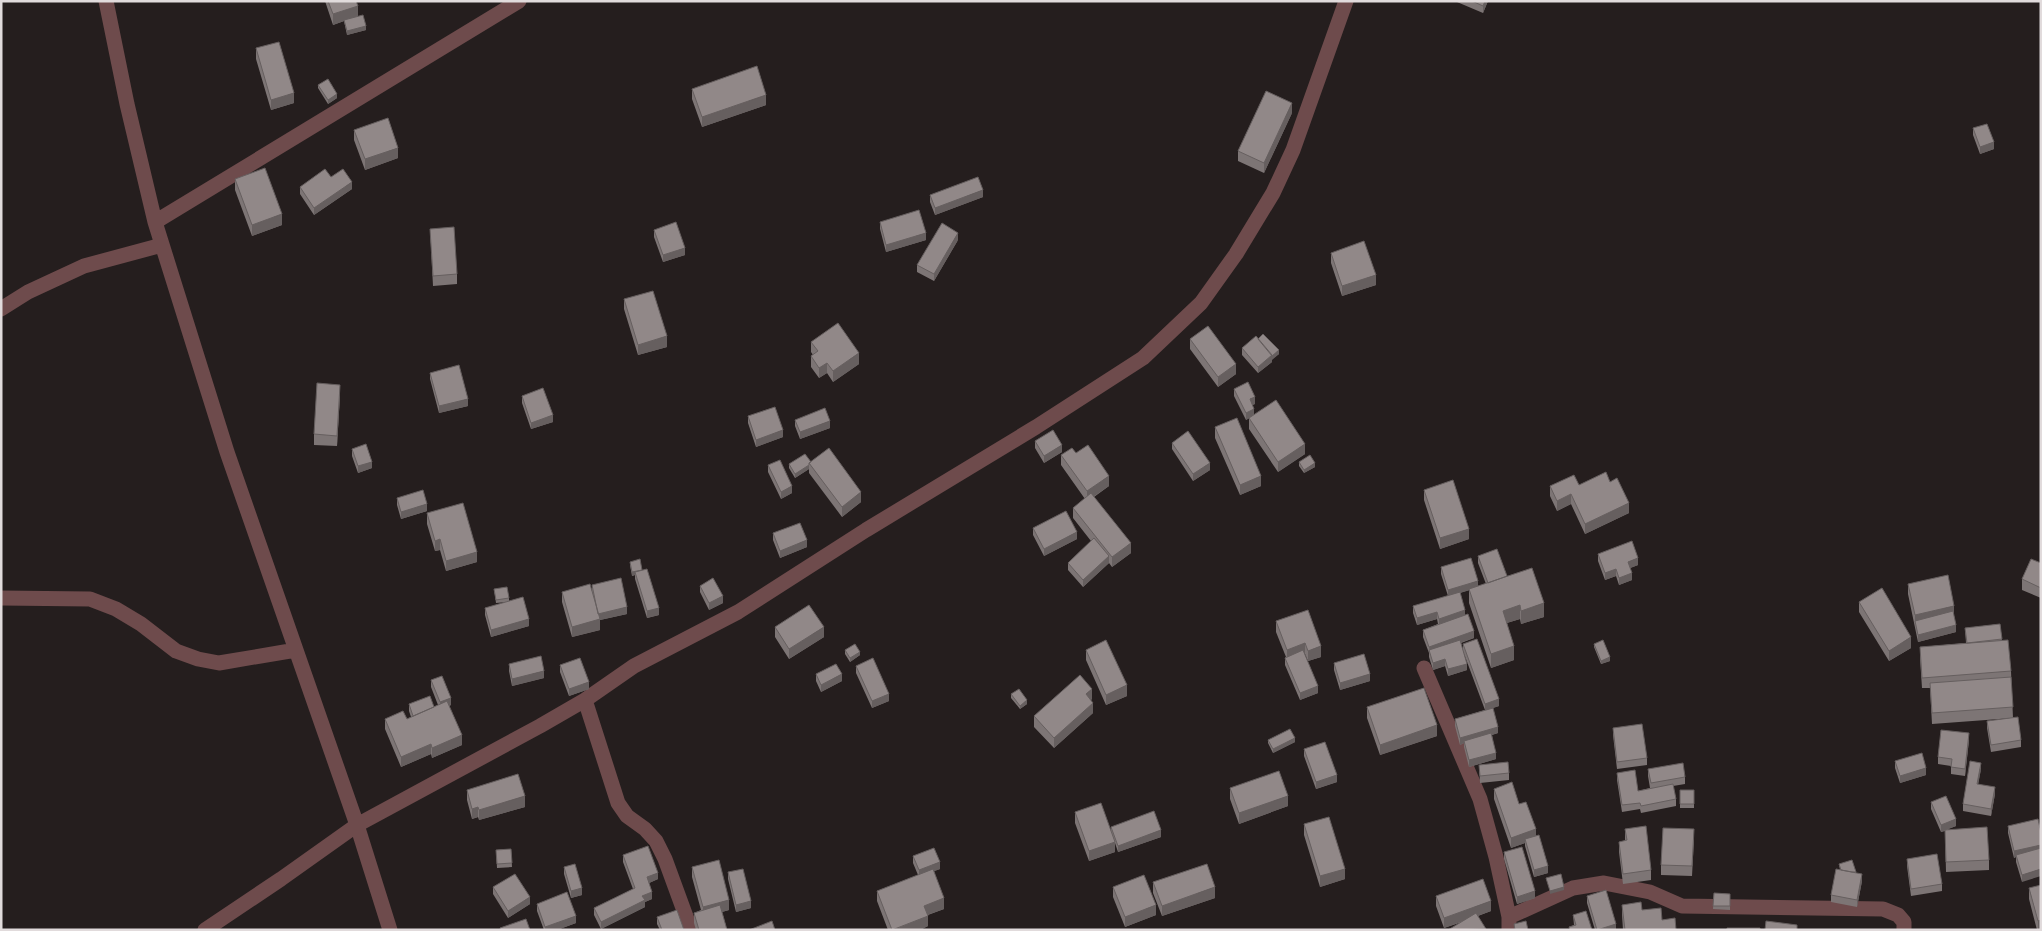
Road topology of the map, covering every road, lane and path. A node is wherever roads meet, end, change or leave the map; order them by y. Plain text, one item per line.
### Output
1 (106, 1) edge
2 (519, 1) edge
3 (1346, 1) edge
4 (155, 222) junction
5 (162, 245) junction
6 (1, 309) edge
7 (1, 598) edge
8 (296, 650) junction
9 (1424, 668) dead end
10 (585, 700) junction
11 (357, 825) junction
12 (1509, 924) edge
13 (205, 930) edge
14 (390, 930) edge
15 (691, 930) edge
16 (1904, 930) edge

1 - 4 street
2 - 4 street
3 - 10 street
4 - 5 street
5 - 6 street
5 - 8 street
7 - 8 street
8 - 11 street
9 - 12 street
10 - 11 street
10 - 15 street
11 - 13 street
11 - 14 street
12 - 16 street

